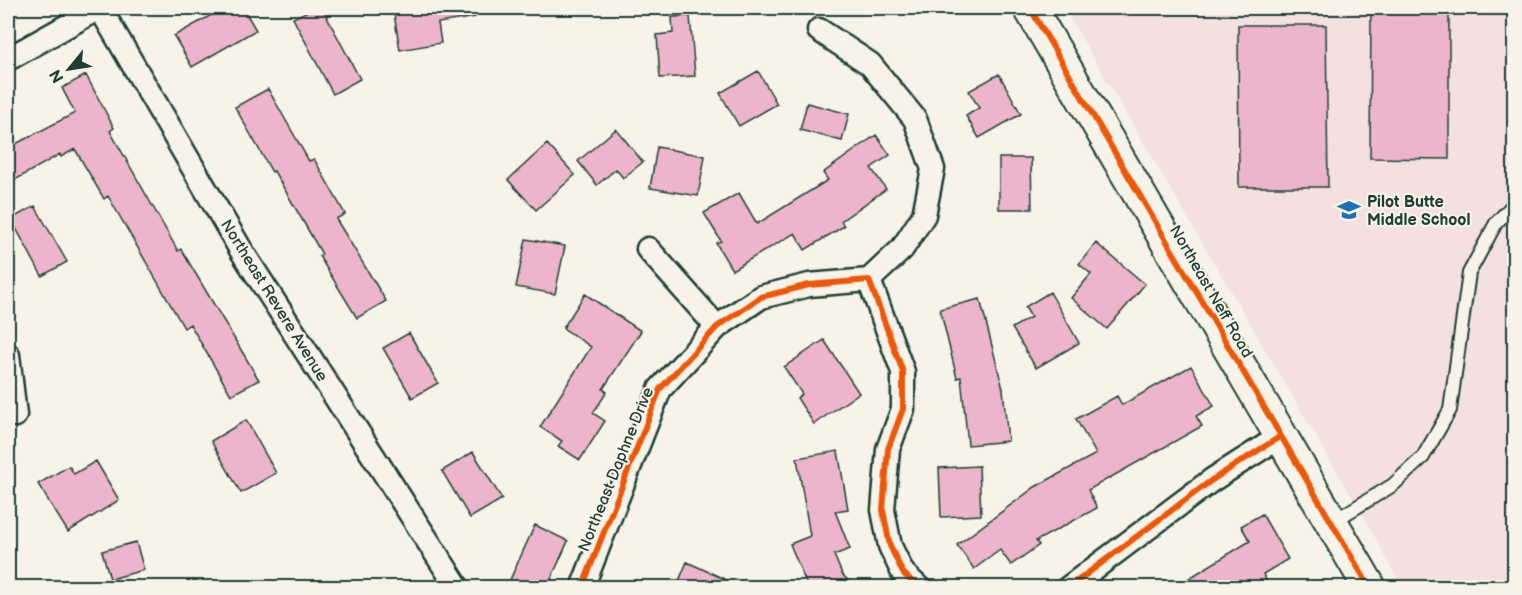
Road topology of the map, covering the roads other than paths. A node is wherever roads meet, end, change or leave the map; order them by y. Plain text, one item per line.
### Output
1 (100, 8) edge
2 (1030, 8) edge
3 (819, 30) dead end
4 (9, 56) edge
5 (1515, 204) edge
6 (648, 249) dead end
7 (869, 280) junction
8 (717, 327) junction
9 (8, 356) edge
10 (15, 415) dead end
11 (1281, 436) junction
12 (1332, 522) junction
13 (459, 588) edge
14 (582, 588) edge
15 (919, 588) edge
16 (1068, 588) edge
17 (1370, 588) edge

1 - 4 street
1 - 13 street, Northeast Revere Avenue
2 - 11 main road, Northeast Neff Road
3 - 7 street
5 - 12 lane
6 - 8 street
7 - 8 street, Northeast Daphne Drive
7 - 15 street
8 - 14 street, Northeast Daphne Drive
9 - 10 street
11 - 12 main road, Northeast Neff Road
11 - 16 street
12 - 17 main road, Northeast Neff Road

